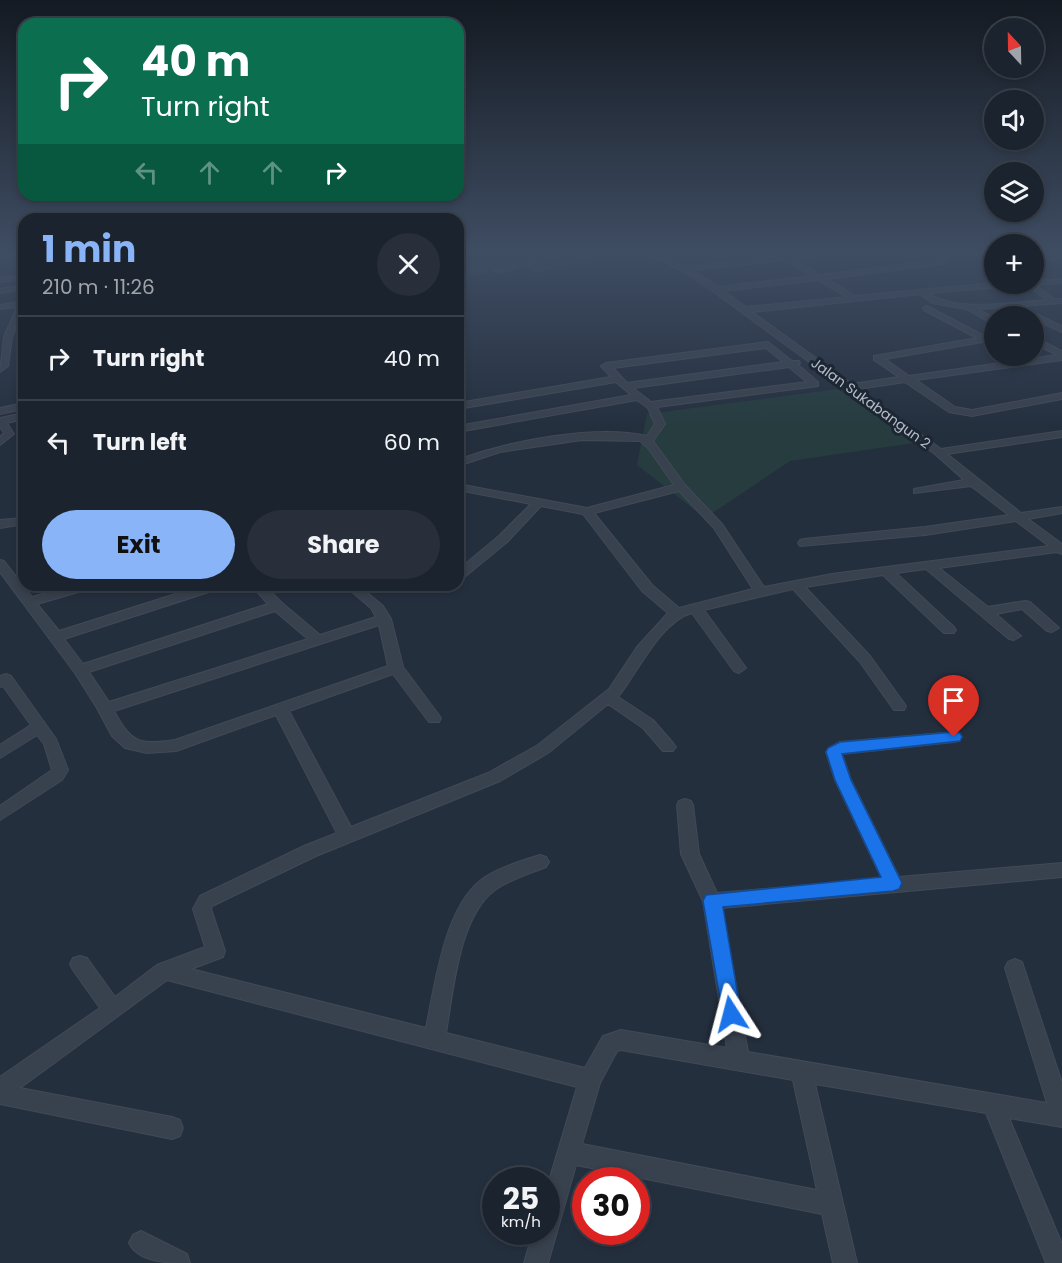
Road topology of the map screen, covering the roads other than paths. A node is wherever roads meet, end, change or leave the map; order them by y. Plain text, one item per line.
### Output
1 (745, 310) edge
2 (931, 310) edge
3 (1021, 310) edge
4 (18, 313) edge
5 (14, 321) junction
6 (0, 324) edge
7 (1062, 329) edge
8 (984, 337) edge
9 (8, 338) edge
10 (984, 342) edge
11 (787, 343) junction
12 (768, 345) junction
13 (1044, 345) edge
14 (3, 354) edge
15 (1062, 355) edge
16 (1044, 359) edge
17 (813, 361) junction
18 (1062, 362) edge
19 (1044, 363) edge
20 (792, 364) junction
21 (1004, 366) edge
22 (1013, 366) edge
23 (0, 369) edge
24 (905, 378) junction
25 (617, 379) junction
26 (914, 384) junction
27 (625, 386) junction
28 (850, 387) junction
29 (860, 394) junction
30 (1062, 396) edge
31 (637, 397) junction
32 (464, 405) edge
33 (652, 406) junction
34 (18, 407) edge
35 (0, 411) edge
36 (18, 418) edge
37 (0, 422) edge
38 (464, 428) edge
39 (1062, 435) edge
40 (648, 441) junction
41 (0, 442) edge
42 (939, 452) junction
43 (464, 461) dead end
44 (973, 482) junction
45 (681, 487) junction
46 (464, 488) edge
47 (918, 491) dead end
48 (537, 504) junction
49 (1062, 510) edge
50 (587, 512) junction
51 (18, 517) edge
52 (1021, 518) junction
53 (18, 523) edge
54 (3, 524) edge
55 (804, 543) dead end
56 (1061, 549) edge
57 (0, 564) edge
58 (930, 566) junction
59 (464, 571) edge
60 (886, 571) junction
61 (796, 585) junction
62 (18, 588) edge
63 (21, 591) edge
64 (67, 591) edge
65 (198, 591) edge
66 (263, 591) edge
67 (357, 591) edge
68 (761, 591) junction
69 (29, 602) junction
70 (277, 606) junction
71 (695, 607) junction
72 (985, 612) junction
73 (676, 613) junction
74 (384, 619) junction
75 (1052, 628) dead end
76 (949, 630) dead end
77 (1014, 636) dead end
78 (56, 637) junction
79 (318, 640) junction
80 (396, 668) junction
81 (740, 668) dead end
82 (80, 670) junction
83 (0, 682) edge
84 (608, 697) junction
85 (899, 706) dead end
86 (106, 708) junction
87 (280, 708) junction
88 (435, 718) dead end
89 (39, 727) junction
90 (954, 737) dead end
91 (668, 747) dead end
92 (0, 752) edge
93 (685, 805) dead end
94 (0, 814) edge
95 (347, 835) junction
96 (540, 862) dead end
97 (1062, 870) edge
98 (893, 883) junction
99 (712, 901) junction
100 (80, 963) dead end
101 (1015, 968) dead end
102 (164, 971) junction
103 (113, 1010) junction
104 (434, 1041) junction
105 (739, 1059) junction
106 (802, 1072) junction
107 (590, 1080) junction
108 (3, 1081) edge
109 (993, 1105) junction
110 (1062, 1116) edge
111 (172, 1128) dead end
112 (569, 1152) junction
113 (560, 1183) edge
114 (832, 1204) junction
115 (141, 1243) dead end
116 (542, 1245) edge
117 (178, 1263) edge
118 (536, 1263) edge
119 (845, 1263) edge
120 (1058, 1263) edge

1 - 11 street, Jalan Sukabangun 2
2 - 8 street
3 - 7 street
4 - 5 street
5 - 6 street
5 - 9 street
9 - 14 street
10 - 24 street
11 - 12 street
11 - 17 street, Jalan Sukabangun 2
12 - 20 street
12 - 25 street
13 - 15 street
14 - 23 street
15 - 16 street
17 - 20 street
17 - 28 street, Jalan Sukabangun 2
18 - 19 street
20 - 27 street
20 - 33 street
21 - 24 street
22 - 26 street
24 - 26 street
24 - 28 street
25 - 27 street
25 - 32 street
26 - 29 street
26 - 30 street
27 - 31 street
28 - 29 street, Jalan Sukabangun 2
29 - 42 street, Jalan Sukabangun 2
31 - 33 street
31 - 38 street
33 - 40 street
34 - 35 street
36 - 37 street
37 - 41 street
39 - 42 street
40 - 43 street
40 - 45 street
42 - 44 street, Jalan Sukabangun 2
44 - 47 street
44 - 52 street, Jalan Sukabangun 2
45 - 50 street
45 - 68 street
46 - 48 street
48 - 50 street
48 - 59 street
49 - 52 street
50 - 73 street
51 - 54 street
52 - 55 street
52 - 56 street, Jalan Sukabangun 2
53 - 54 street
56 - 58 street
57 - 62 street
58 - 60 street
58 - 72 street
60 - 61 street
60 - 76 street
61 - 68 street
61 - 85 street
63 - 69 street
64 - 69 street
65 - 78 street
66 - 70 street
67 - 74 street
68 - 71 street
69 - 78 street
70 - 79 street
70 - 82 street
71 - 73 street
71 - 81 street
72 - 75 street
72 - 77 street
73 - 84 street
74 - 79 street
74 - 80 street
78 - 82 street
79 - 86 street
80 - 87 street
80 - 88 street
82 - 86 street
83 - 89 street
84 - 91 street
84 - 95 street
86 - 87 street
87 - 95 street
89 - 92 street
89 - 94 street
90 - 98 street
93 - 99 street
95 - 102 street
96 - 104 street
97 - 98 street
98 - 99 street
99 - 105 street
100 - 103 street
101 - 110 street
102 - 103 street
102 - 104 street
103 - 108 street
104 - 107 street
105 - 106 street
105 - 107 street
106 - 109 street
106 - 114 street
107 - 112 street
108 - 111 street
109 - 110 street
109 - 120 street
112 - 113 street
112 - 114 street
114 - 119 street
115 - 117 street
116 - 118 street

